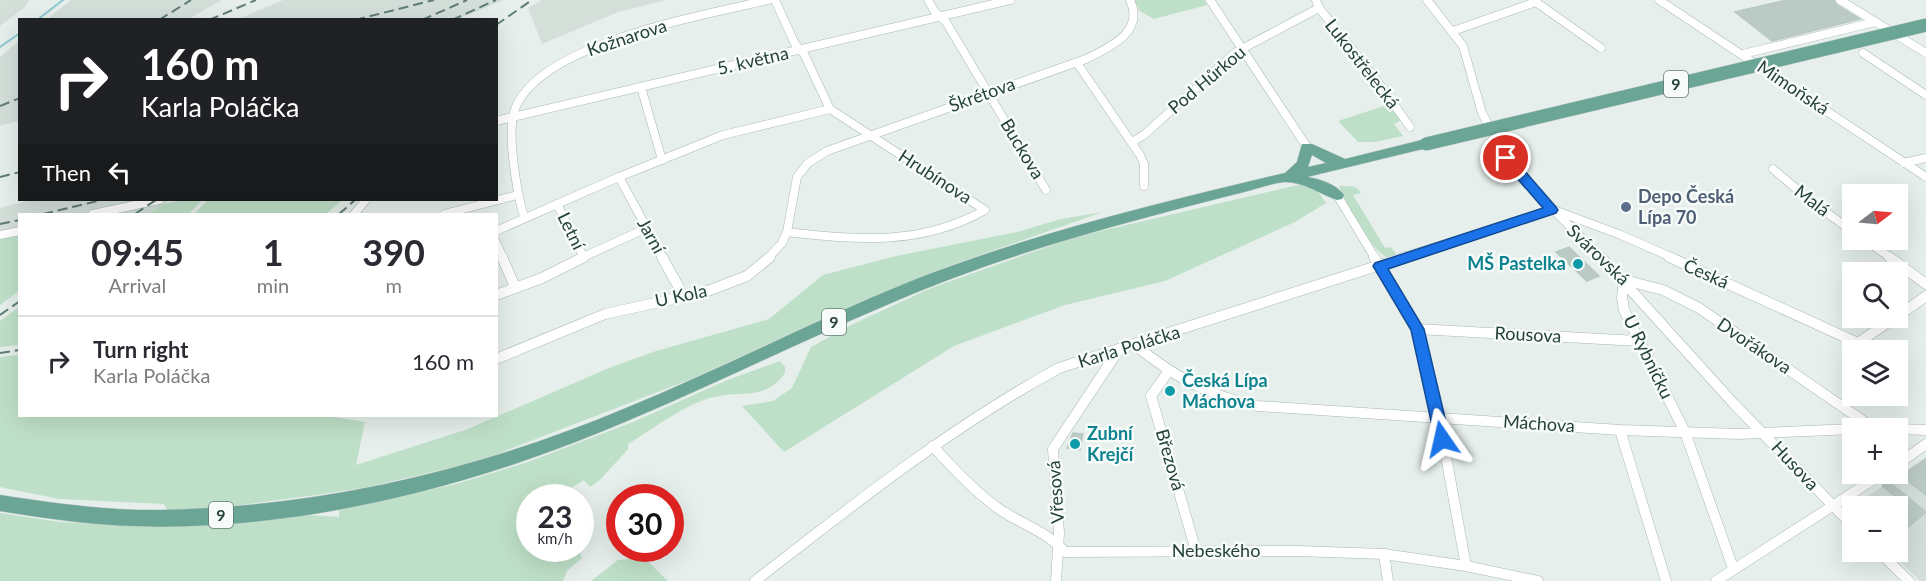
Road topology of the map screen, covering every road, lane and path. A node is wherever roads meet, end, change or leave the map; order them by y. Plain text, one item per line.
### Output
1 (768, 0) edge
2 (775, 0) edge
3 (928, 0) edge
4 (1010, 0) edge
5 (1130, 0) edge
6 (1221, 0) edge
7 (1427, 0) edge
8 (1659, 0) edge
9 (1840, 0) edge
10 (1211, 1) edge
11 (1535, 1) edge
12 (1317, 4) edge
13 (940, 18) junction
14 (1875, 22) junction
15 (1926, 25) edge
16 (1453, 31) junction
17 (1243, 48) junction
18 (1601, 48) dead end
19 (801, 50) junction
20 (1863, 53) dead end
21 (1926, 53) edge
22 (1743, 54) junction
23 (1077, 63) junction
24 (641, 87) junction
25 (988, 93) junction
26 (1926, 95) edge
27 (830, 109) junction
28 (512, 117) junction
29 (498, 120) edge
30 (1410, 127) dead end
31 (872, 136) junction
32 (1132, 142) junction
33 (1307, 147) junction
34 (1926, 158) edge
35 (662, 160) junction
36 (1347, 163) junction
37 (1904, 163) junction
38 (803, 169) joint
39 (1773, 169) dead end
40 (619, 177) junction
41 (1926, 177) edge
42 (1285, 178) junction
43 (1144, 186) dead end
44 (1046, 190) dead end
45 (517, 195) junction
46 (1337, 195) junction
47 (498, 200) edge
48 (154, 201) edge
49 (365, 201) edge
50 (494, 201) edge
51 (557, 204) junction
52 (1551, 210) junction
53 (98, 213) edge
54 (355, 213) edge
55 (448, 213) edge
56 (524, 217) junction
57 (1842, 224) edge
58 (647, 228) junction
59 (498, 230) edge
60 (18, 232) edge
61 (787, 232) junction
62 (0, 236) edge
63 (498, 247) edge
64 (1879, 250) edge
65 (584, 258) junction
66 (1380, 266) junction
67 (1624, 280) junction
68 (1926, 284) edge
69 (515, 287) junction
70 (498, 294) edge
71 (683, 295) junction
72 (1926, 296) edge
73 (1908, 309) edge
74 (1880, 328) edge
75 (1417, 329) junction
76 (1639, 341) junction
77 (1134, 345) junction
78 (1118, 351) junction
79 (498, 358) edge
80 (1167, 372) junction
81 (1438, 418) junction
82 (1859, 418) edge
83 (1842, 429) edge
84 (1908, 429) edge
85 (1620, 430) junction
86 (1926, 430) edge
87 (1684, 432) junction
88 (1762, 432) junction
89 (1926, 444) edge
90 (933, 446) junction
91 (1908, 457) edge
92 (1867, 484) edge
93 (0, 503) edge
94 (1834, 507) junction
95 (1842, 515) edge
96 (1059, 539) junction
97 (1196, 551) junction
98 (1384, 554) junction
99 (1889, 562) edge
100 (1466, 566) junction
101 (1733, 568) junction
102 (755, 581) edge
103 (1056, 581) edge
104 (1388, 581) edge
105 (1538, 581) edge
106 (1666, 581) edge
107 (1716, 581) edge
108 (1909, 581) edge

1 - 28 street, Kožnarova
2 - 19 street
3 - 13 street, Buckova
4 - 13 street, 5. května
5 - 23 street, Škrétova
6 - 10 street
7 - 16 street, Svárovská
8 - 22 street, Mimoňská
9 - 14 street
10 - 17 street
11 - 16 street
11 - 18 street
12 - 17 street, Pod Hůrkou
12 - 30 street, Lukostřelecká
13 - 19 street, 5. května
13 - 25 street, Buckova
14 - 21 street
14 - 22 street
15 - 36 main road, 9, bridge
16 - 52 street, Svárovská
17 - 32 street, Pod Hůrkou
17 - 33 street
19 - 24 street, 5. května
19 - 27 street
20 - 26 street
22 - 37 street, Mimoňská
23 - 25 street, Škrétova
23 - 32 street
24 - 28 street, 5. května
24 - 35 street
25 - 31 street, Škrétova
25 - 44 street, Buckova
27 - 31 street, Hrubínova
27 - 35 street
28 - 29 street, 5. května
28 - 45 street
31 - 38 street, Škrétova
31 - 61 street, Hrubínova
32 - 43 street
33 - 36 main road
33 - 42 main road
34 - 37 street
35 - 40 street
36 - 42 main road, 9
36 - 46 main road
37 - 41 street, Mimoňská
38 - 61 street, U Kola
39 - 57 street, Malá
40 - 51 street
40 - 58 street, Jarní
42 - 46 main road
42 - 93 main road, 9
45 - 47 street
45 - 56 street
46 - 66 street
48 - 53 street
49 - 54 street
50 - 55 street
51 - 56 street
51 - 65 street, Letní
52 - 66 street, Karla Poláčka
52 - 67 street, Svárovská
52 - 74 street, Česká
56 - 59 street
58 - 65 street
58 - 71 street, Jarní
60 - 62 street
61 - 71 street, U Kola
63 - 69 street
64 - 68 street
65 - 69 street
66 - 75 street
66 - 77 street, Karla Poláčka
67 - 76 street, U Rybníčku
67 - 82 street, Dvořákova
67 - 88 street, Svárovská
69 - 70 street
71 - 79 street, U Kola
72 - 73 street
75 - 76 street, Rousova
75 - 81 street
76 - 87 street, U Rybníčku
77 - 78 street, Karla Poláčka
77 - 80 street, Máchova
78 - 90 street, Karla Poláčka
78 - 96 street, Vřesová
80 - 81 street, Máchova
80 - 97 street, Březová
81 - 85 street, Máchova
81 - 100 street
83 - 88 street, Máchova
84 - 86 street
85 - 87 street, Máchova
85 - 106 street
87 - 88 street, Máchova
87 - 101 street, U Rybníčku
88 - 94 street, Husova
89 - 91 street
90 - 96 street, Nebeského
90 - 102 street, Karla Poláčka
92 - 94 street
94 - 95 street, Husova
94 - 101 street
96 - 97 street, Nebeského
96 - 103 street, Vřesová
97 - 98 street, Nebeského
98 - 100 street, Nebeského
98 - 104 street
99 - 108 street
100 - 105 street, Nebeského
101 - 107 street

